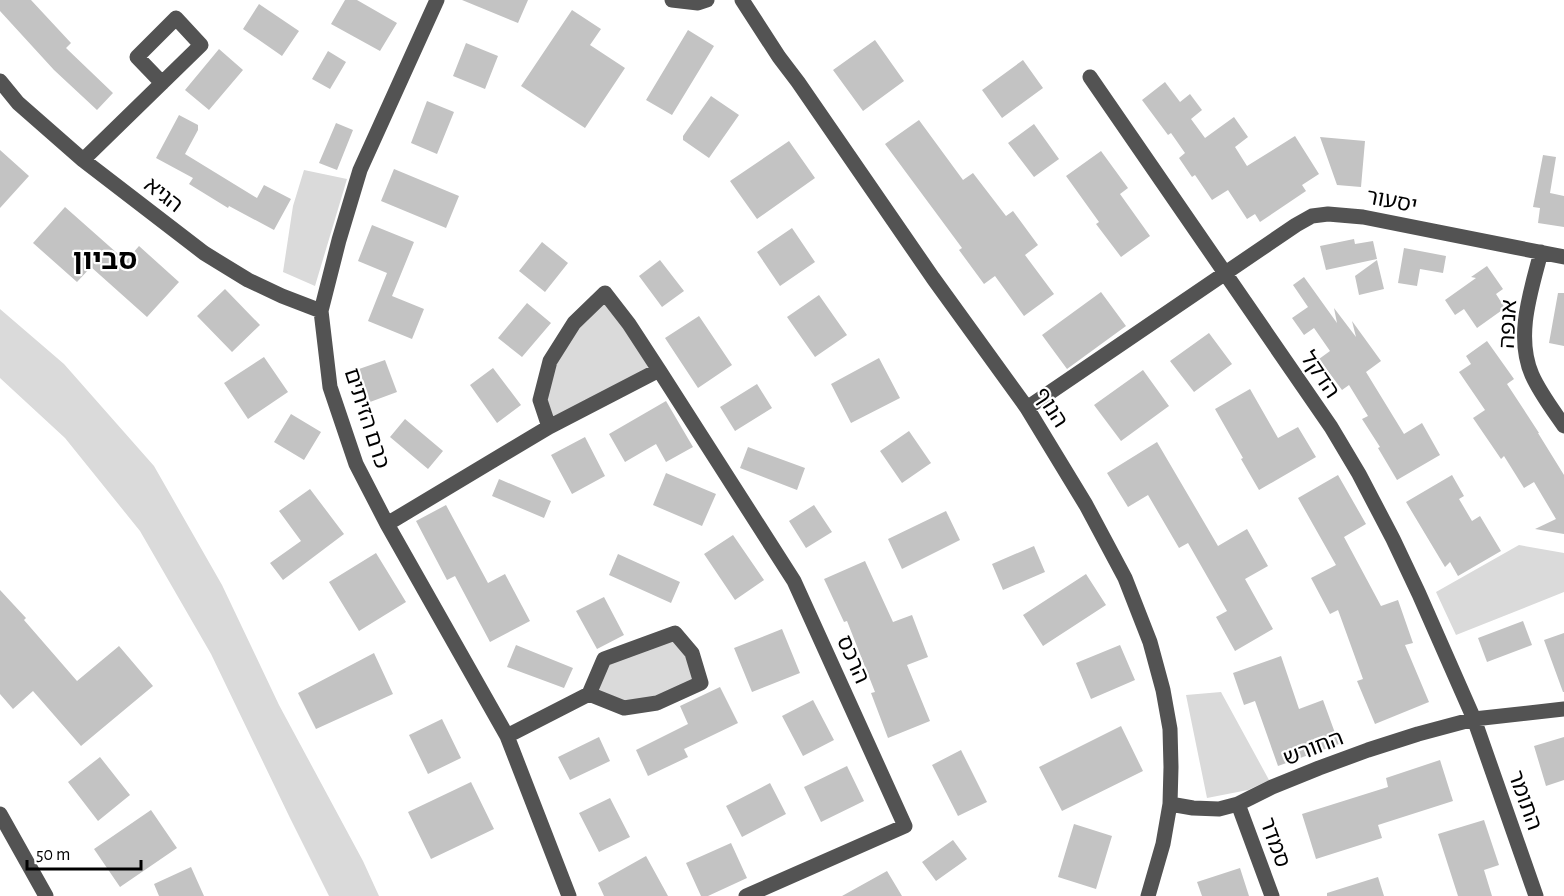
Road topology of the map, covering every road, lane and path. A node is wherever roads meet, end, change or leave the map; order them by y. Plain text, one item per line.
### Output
1 (437, 0) edge
2 (672, 0) edge
3 (707, 0) edge
4 (742, 0) edge
5 (1090, 76) dead end
6 (0, 81) edge
7 (162, 83) dead end
8 (83, 160) junction
9 (1541, 252) junction
10 (1564, 257) edge
11 (1225, 273) junction
12 (321, 311) junction
13 (659, 370) junction
14 (1027, 408) junction
15 (1564, 426) edge
16 (549, 427) junction
17 (387, 524) junction
18 (590, 694) junction
19 (1564, 709) edge
20 (1474, 719) junction
21 (507, 736) junction
22 (1170, 804) junction
23 (1238, 804) junction
24 (0, 814) edge
25 (46, 896) edge
26 (569, 896) edge
27 (746, 896) edge
28 (1148, 896) edge
29 (1272, 896) edge
30 (1536, 896) edge

1 - 12 street, כרם הזיתים
2 - 3 street
4 - 14 street, הנוף
5 - 11 street, הדקל
6 - 8 street, הגיא
7 - 8 street
8 - 12 street, הגיא
9 - 10 street, יסעור
9 - 11 street, יסעור
9 - 15 street, אנפה
11 - 14 street, יסעור
11 - 20 street, הדקל
12 - 17 street, כרם הזיתים
13 - 16 street
13 - 16 street, הרכס
13 - 27 street, הרכס
14 - 22 street, הנוף
16 - 17 street
17 - 21 street, כרם הזיתים
18 - 18 street
18 - 21 street
19 - 20 street, החורש
20 - 23 street, החורש
20 - 30 street, התומר
21 - 26 street, כרם הזיתים
22 - 23 street, החורש
22 - 28 street, הנוף
23 - 29 street, סמדר
24 - 25 street

